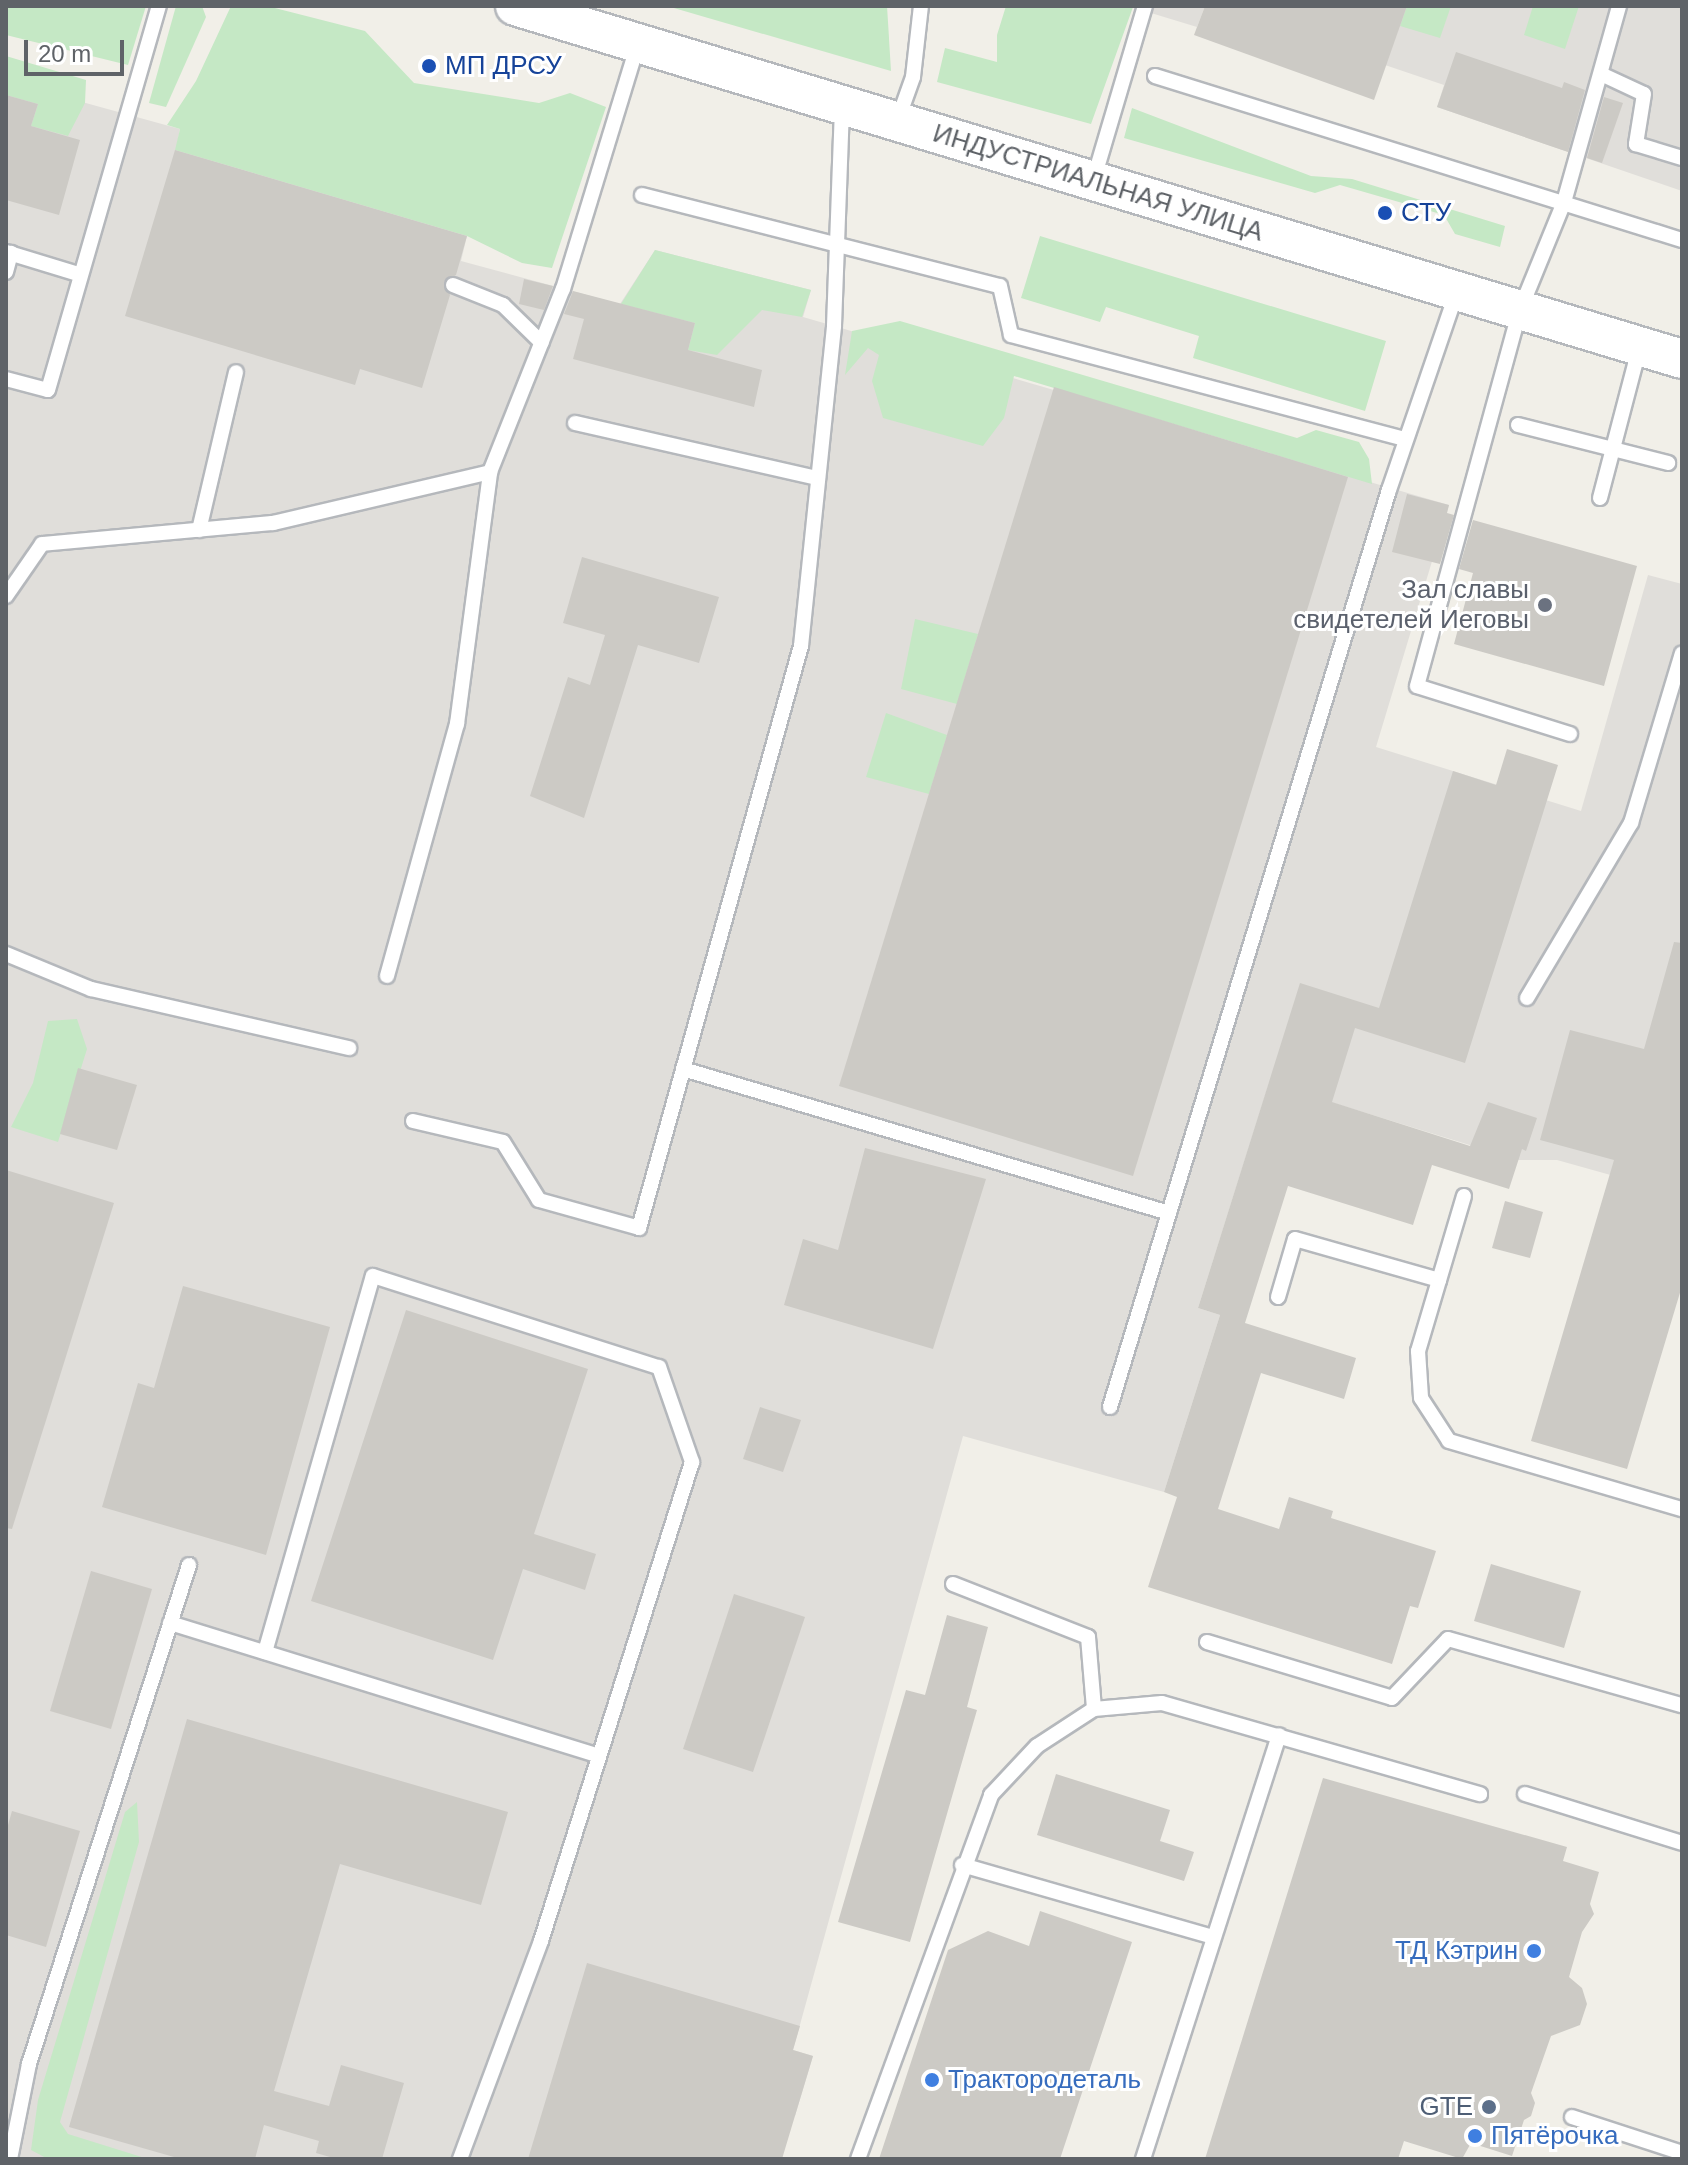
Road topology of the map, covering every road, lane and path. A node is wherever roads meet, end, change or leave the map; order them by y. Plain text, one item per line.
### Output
1 (159, 6) edge
2 (515, 6) edge
3 (921, 6) edge
4 (1145, 6) edge
5 (1619, 6) edge
6 (638, 43) junction
7 (1601, 74) junction
8 (1155, 76) dead end
9 (842, 105) junction
10 (897, 122) junction
11 (1682, 158) edge
12 (1093, 181) junction
13 (642, 195) dead end
14 (1564, 202) junction
15 (1682, 240) edge
16 (836, 244) junction
17 (8, 252) edge
18 (6, 272) edge
19 (81, 275) junction
20 (453, 285) dead end
21 (1457, 291) junction
22 (1520, 310) junction
23 (542, 343) junction
24 (1640, 346) junction
25 (1682, 359) edge
26 (236, 372) dead end
27 (6, 379) edge
28 (575, 423) dead end
29 (1518, 425) dead end
30 (1406, 439) junction
31 (1613, 449) junction
32 (1668, 463) dead end
33 (490, 472) junction
34 (818, 478) junction
35 (1600, 498) dead end
36 (199, 530) junction
37 (6, 596) edge
38 (1682, 653) edge
39 (1570, 734) dead end
40 (6, 954) edge
41 (387, 976) dead end
42 (1527, 998) dead end
43 (349, 1048) dead end
44 (683, 1069) junction
45 (413, 1121) dead end
46 (1464, 1196) dead end
47 (1169, 1213) junction
48 (1439, 1280) junction
49 (1278, 1297) dead end
50 (1110, 1407) dead end
51 (1682, 1509) edge
52 (189, 1565) dead end
53 (953, 1584) dead end
54 (170, 1623) junction
55 (1207, 1642) dead end
56 (265, 1652) junction
57 (1682, 1705) edge
58 (1094, 1709) junction
59 (1279, 1735) junction
60 (599, 1756) junction
61 (1480, 1794) dead end
62 (1525, 1794) dead end
63 (1682, 1843) edge
64 (962, 1865) junction
65 (1213, 1937) junction
66 (1572, 2117) dead end
67 (1682, 2153) edge
68 (10, 2159) edge
69 (460, 2159) edge
70 (858, 2159) edge
71 (1143, 2159) edge

1 - 19 lane
2 - 6 main road, ИНДУСТРИАЛЬНАЯ УЛИЦА
3 - 10 lane
4 - 12 lane
5 - 7 lane
6 - 9 main road, ИНДУСТРИАЛЬНАЯ УЛИЦА
6 - 23 lane
7 - 11 lane
7 - 14 lane
8 - 14 lane
9 - 10 main road, ИНДУСТРИАЛЬНАЯ УЛИЦА
9 - 16 lane
10 - 12 main road, ИНДУСТРИАЛЬНАЯ УЛИЦА
12 - 21 main road, ИНДУСТРИАЛЬНАЯ УЛИЦА
13 - 16 lane
14 - 15 lane
14 - 22 lane
16 - 30 lane
16 - 34 lane
17 - 18 lane
17 - 19 lane
19 - 27 lane
20 - 23 lane
21 - 22 main road, ИНДУСТРИАЛЬНАЯ УЛИЦА
21 - 30 lane
22 - 24 main road, ИНДУСТРИАЛЬНАЯ УЛИЦА
22 - 39 lane
23 - 33 lane
24 - 25 main road, ИНДУСТРИАЛЬНАЯ УЛИЦА
24 - 31 lane
26 - 36 lane
28 - 34 lane
29 - 31 lane
30 - 47 lane
31 - 32 lane
31 - 35 lane
33 - 36 lane
33 - 41 lane
34 - 44 lane
36 - 37 lane
38 - 42 lane
40 - 43 lane
44 - 45 lane
44 - 47 lane
46 - 48 lane
47 - 50 lane
48 - 49 lane
48 - 51 lane
52 - 54 lane
53 - 58 lane
54 - 56 lane
54 - 68 lane
55 - 57 lane
56 - 60 lane
56 - 60 lane
58 - 59 lane
58 - 64 lane
59 - 61 lane
59 - 65 lane
60 - 69 lane
62 - 63 lane
64 - 65 lane
64 - 70 lane
65 - 71 lane
66 - 67 lane

